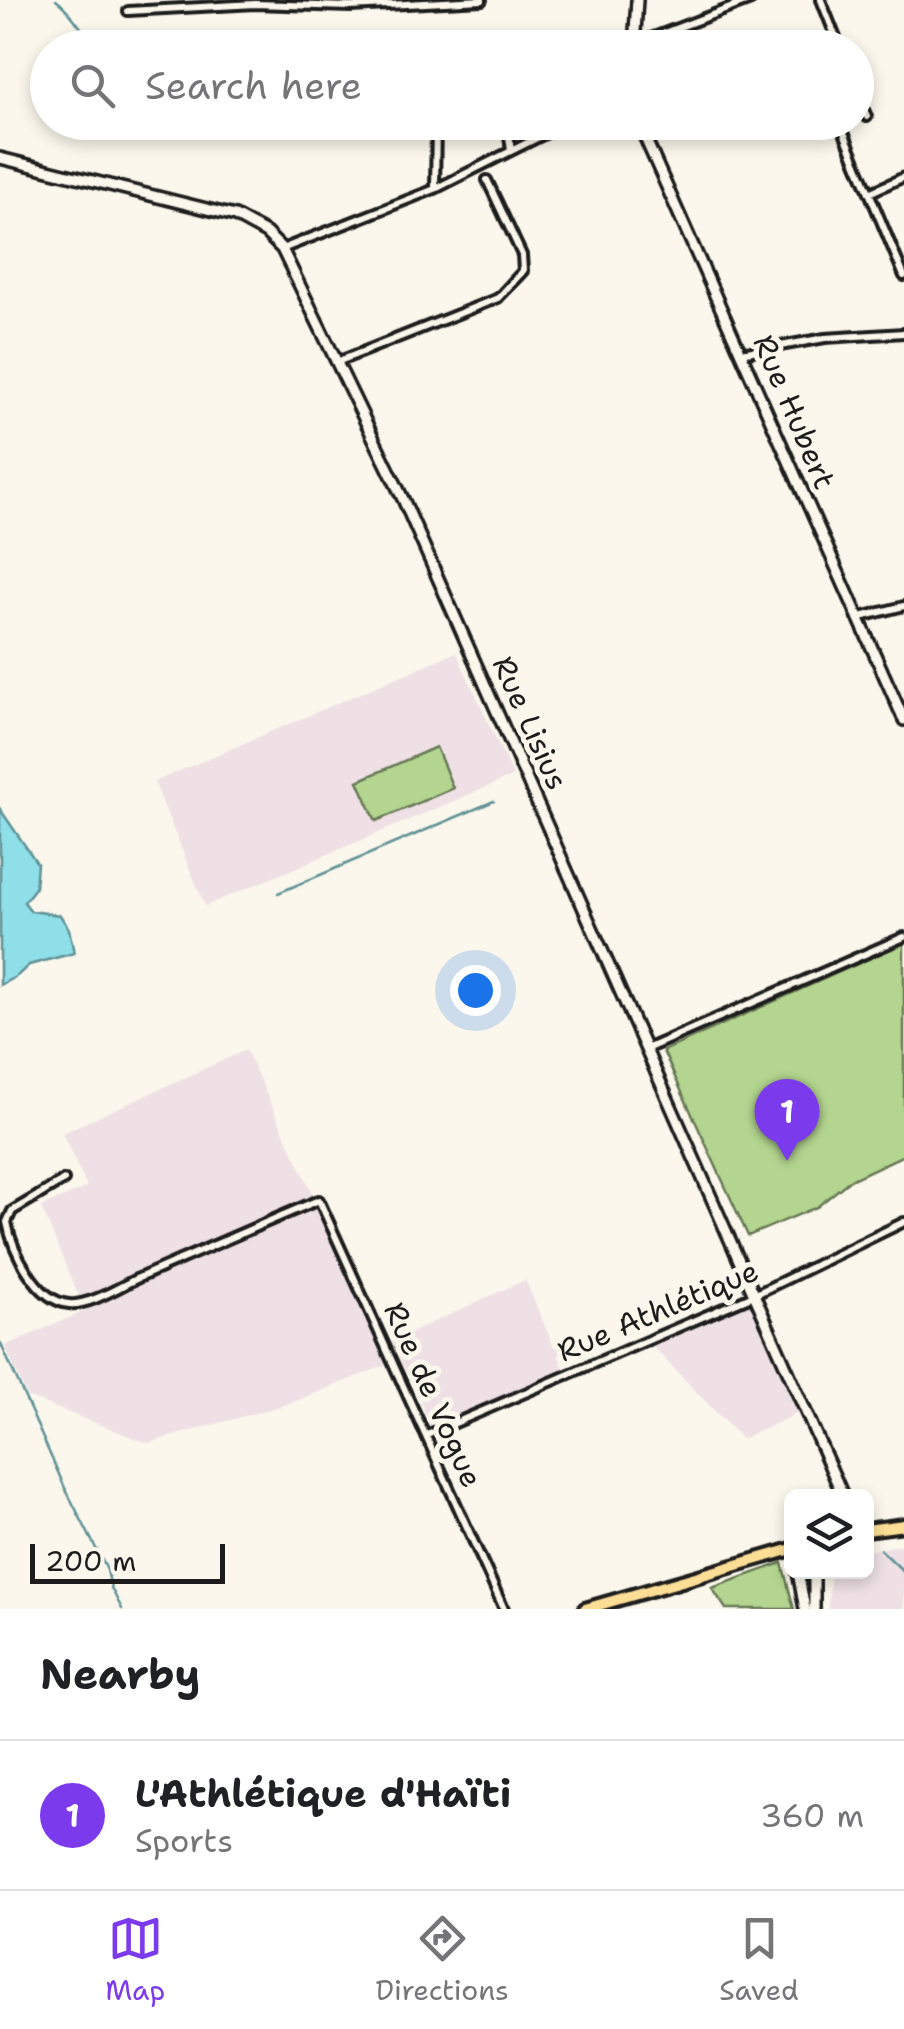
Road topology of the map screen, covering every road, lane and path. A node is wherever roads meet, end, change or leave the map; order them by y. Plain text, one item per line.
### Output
1 (482, 0) edge
2 (638, 0) edge
3 (751, 0) edge
4 (821, 0) edge
5 (350, 4) edge
6 (128, 12) dead end
7 (635, 30) edge
8 (675, 30) edge
9 (833, 30) edge
10 (436, 140) edge
11 (509, 140) edge
12 (532, 140) edge
13 (646, 140) edge
14 (847, 140) edge
15 (510, 151) junction
16 (0, 158) edge
17 (904, 177) edge
18 (487, 180) dead end
19 (435, 189) junction
20 (869, 193) junction
21 (290, 246) junction
22 (904, 276) edge
23 (904, 333) edge
24 (741, 354) junction
25 (338, 362) junction
26 (904, 606) edge
27 (856, 618) junction
28 (900, 701) edge
29 (904, 720) edge
30 (904, 937) edge
31 (645, 1050) junction
32 (64, 1180) dead end
33 (904, 1222) edge
34 (756, 1294) junction
35 (427, 1435) junction
36 (840, 1489) edge
37 (904, 1525) edge
38 (874, 1528) edge
39 (784, 1551) edge
40 (799, 1579) edge
41 (814, 1579) edge
42 (504, 1609) edge
43 (585, 1609) edge
44 (805, 1609) edge
45 (814, 1609) edge

1 - 5 street
2 - 7 street
3 - 8 street
4 - 9 street
5 - 6 street
10 - 19 street
11 - 15 street
12 - 15 street
13 - 24 street, Rue Hubert
14 - 20 street
15 - 19 street
16 - 21 street, Rue Lisius
17 - 20 street
18 - 25 street
19 - 21 street
20 - 22 street
21 - 25 street, Rue Lisius
23 - 24 street
24 - 27 street, Rue Hubert
25 - 31 street, Rue Lisius
26 - 27 street
27 - 28 street, Rue Hubert
28 - 29 street, Rue Hubert
30 - 31 street
31 - 34 street, Rue Lisius
32 - 35 street, Rue de Vogue
33 - 34 street, Rue Athlétique
34 - 35 street, Rue Athlétique
34 - 36 street, Rue Lisius
35 - 42 street, Rue de Vogue
37 - 38 main road
39 - 43 main road
40 - 44 street
41 - 45 street

